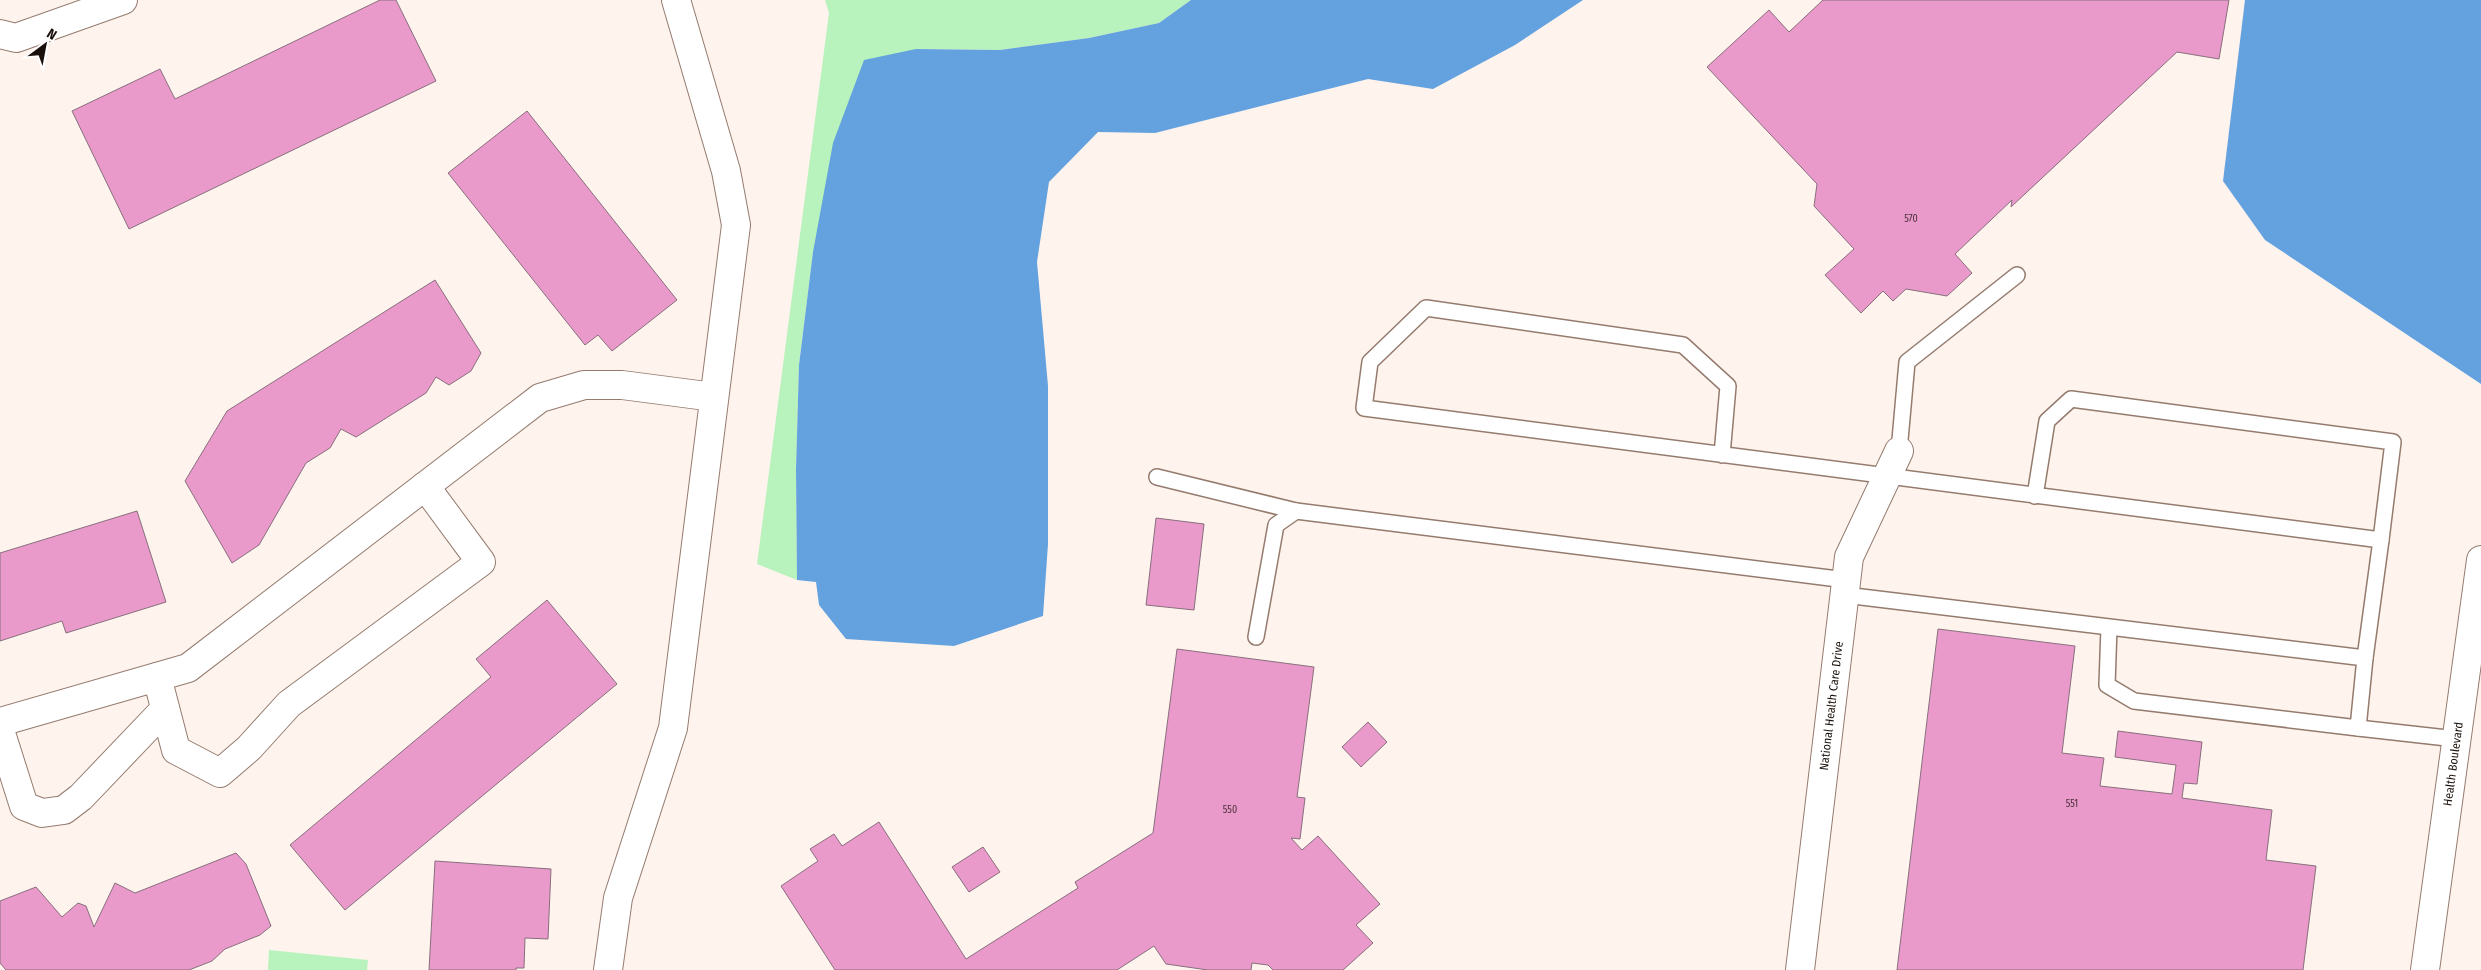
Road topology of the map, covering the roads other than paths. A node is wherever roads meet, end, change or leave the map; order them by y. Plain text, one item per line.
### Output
1 (123, 0) edge
2 (676, 0) edge
3 (0, 34) edge
4 (2017, 276) dead end
5 (714, 397) junction
6 (1899, 451) joint
7 (1722, 455) junction
8 (1157, 477) dead end
9 (1887, 477) junction
10 (425, 486) junction
11 (2035, 496) junction
12 (1296, 511) junction
13 (2381, 540) junction
14 (2481, 560) edge
15 (1845, 587) junction
16 (2109, 627) junction
17 (1256, 637) dead end
18 (2365, 658) junction
19 (157, 677) junction
20 (165, 709) junction
21 (0, 722) edge
22 (2358, 728) junction
23 (0, 730) edge
24 (2456, 739) junction
25 (608, 970) edge
26 (1800, 970) edge
27 (2425, 970) edge

1 - 3 street
2 - 5 street
4 - 6 lane
5 - 10 street
5 - 25 street
6 - 9 street, National Health Care Drive
7 - 7 lane
7 - 9 lane
8 - 12 lane
9 - 11 lane
9 - 15 street, National Health Care Drive
10 - 19 street
10 - 20 street
11 - 13 lane
11 - 13 lane
12 - 15 lane
12 - 17 lane
13 - 18 lane
14 - 24 street, Health Boulevard
15 - 16 lane
15 - 26 street, National Health Care Drive
16 - 18 lane
16 - 22 lane
18 - 22 lane
19 - 20 street
19 - 21 street
20 - 23 street
22 - 24 lane
24 - 27 street, Health Boulevard

